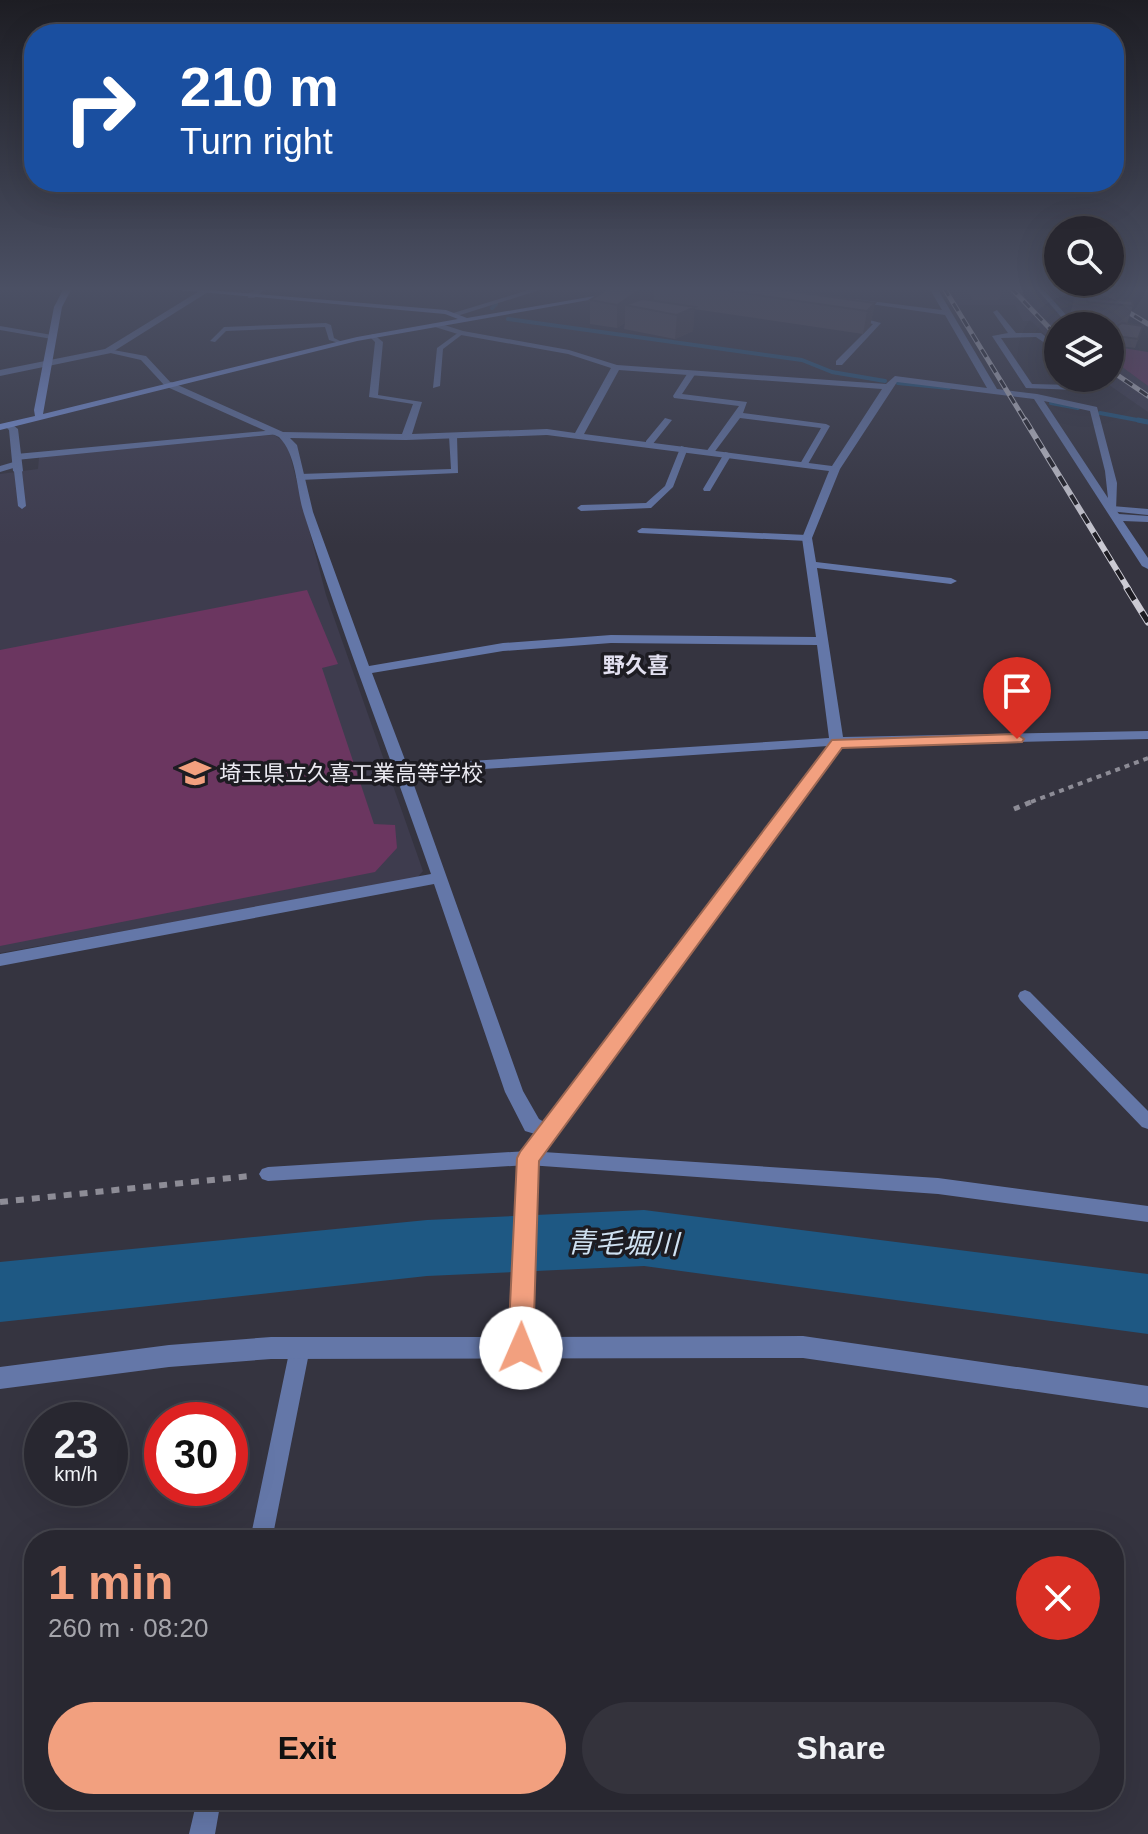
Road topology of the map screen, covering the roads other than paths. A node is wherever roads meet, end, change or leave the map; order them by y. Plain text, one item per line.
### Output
1 (692, 373) edge
2 (44, 374) edge
3 (158, 374) edge
4 (212, 374) edge
5 (376, 374) edge
6 (437, 374) edge
7 (612, 374) edge
8 (700, 374) edge
9 (983, 374) edge
10 (1021, 374) edge
11 (168, 384) junction
12 (1044, 385) edge
13 (436, 386) dead end
14 (888, 387) junction
15 (994, 392) junction
16 (1071, 392) edge
17 (1037, 397) junction
18 (1068, 404) junction
19 (738, 415) junction
20 (40, 417) junction
21 (668, 420) dead end
22 (4, 426) edge
23 (279, 434) junction
24 (579, 434) junction
25 (453, 436) junction
26 (406, 437) junction
27 (649, 443) junction
28 (684, 448) junction
29 (710, 452) junction
30 (728, 454) junction
31 (17, 464) junction
32 (804, 464) junction
33 (0, 469) edge
34 (835, 469) junction
35 (300, 477) junction
36 (707, 489) dead end
37 (22, 506) dead end
38 (581, 508) dead end
39 (1148, 512) edge
40 (1114, 513) junction
41 (1148, 519) edge
42 (642, 531) dead end
43 (807, 538) junction
44 (1142, 549) edge
45 (809, 564) junction
46 (1148, 566) edge
47 (951, 581) dead end
48 (821, 641) junction
49 (362, 671) junction
50 (1148, 735) edge
51 (837, 743) junction
52 (402, 770) junction
53 (440, 878) junction
54 (0, 960) edge
55 (1025, 996) dead end
56 (1148, 1122) edge
57 (547, 1131) junction
58 (527, 1164) junction
59 (268, 1174) road end
60 (1148, 1214) edge
61 (521, 1338) junction
62 (300, 1348) junction
63 (0, 1378) edge
64 (1148, 1397) edge
65 (263, 1530) edge
66 (207, 1810) edge
67 (202, 1834) edge

1 - 19 lane
2 - 20 street
3 - 11 lane
4 - 11 street
5 - 26 street
6 - 13 lane
7 - 24 street
8 - 14 street
9 - 15 street
10 - 12 street
11 - 20 street
11 - 23 street
14 - 15 street
14 - 34 street
15 - 17 street
16 - 18 street
17 - 18 street
17 - 40 street
18 - 40 street
19 - 29 lane
19 - 32 lane
20 - 22 street
21 - 27 lane
22 - 31 street
23 - 26 street
23 - 31 lane
23 - 35 street
24 - 25 street
24 - 27 street
25 - 26 street
25 - 35 lane
27 - 28 street
28 - 29 street
28 - 38 lane
29 - 30 street
30 - 32 street
30 - 36 lane
31 - 33 lane
31 - 37 lane
32 - 34 street
34 - 43 street
35 - 49 street
39 - 40 lane
40 - 41 street
40 - 44 street
42 - 43 lane
43 - 45 street
44 - 46 street
45 - 47 street
45 - 48 street
48 - 49 street
48 - 51 street
49 - 52 street
50 - 51 street
51 - 52 street
51 - 57 street
52 - 53 street
53 - 54 street
53 - 57 street
55 - 56 lane
57 - 58 street
58 - 59 lane
58 - 60 lane
58 - 61 street
61 - 62 street
61 - 64 street
62 - 63 street
62 - 65 lane
66 - 67 lane

